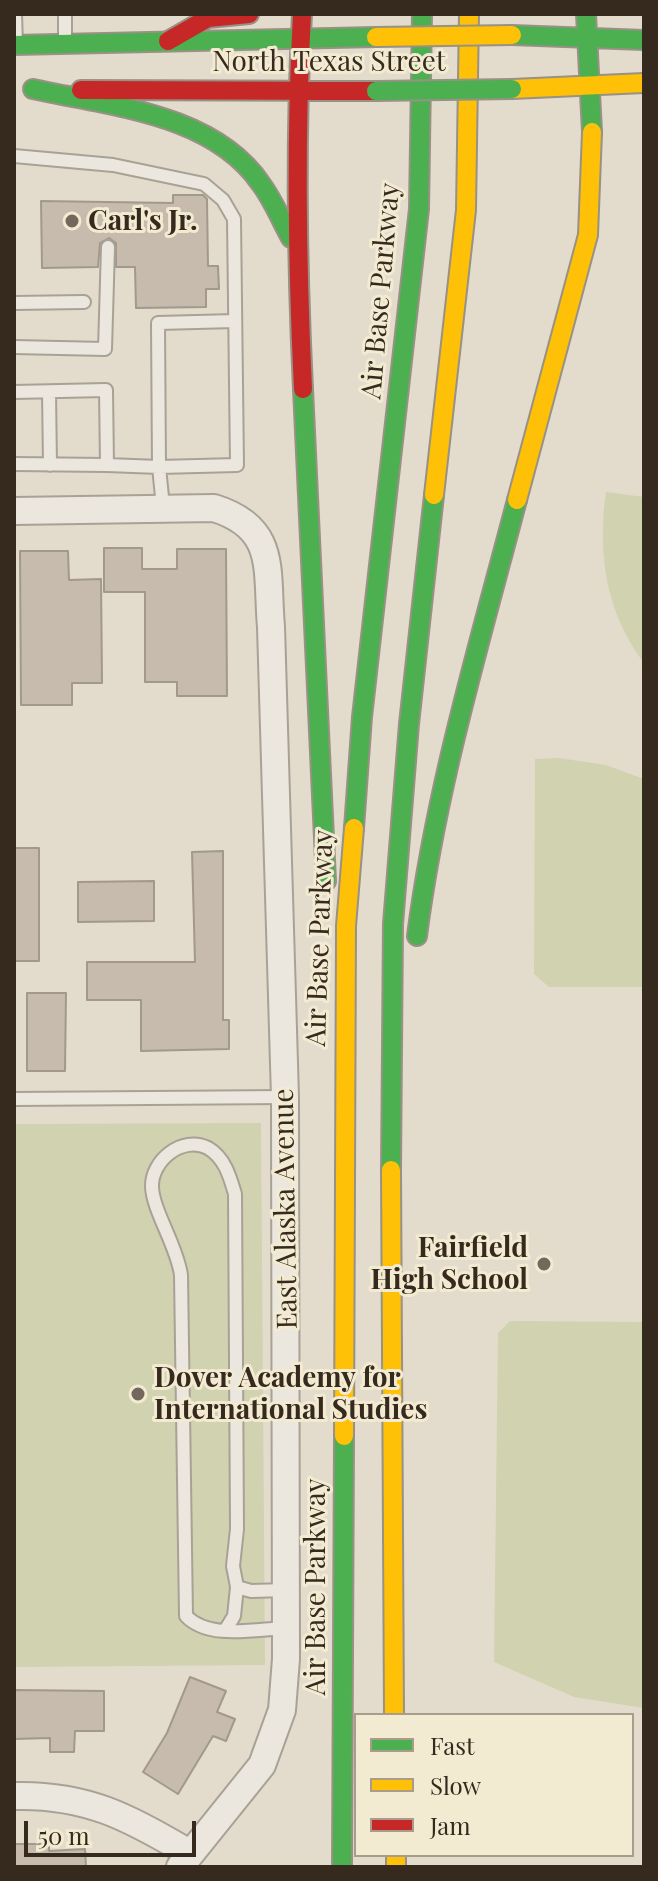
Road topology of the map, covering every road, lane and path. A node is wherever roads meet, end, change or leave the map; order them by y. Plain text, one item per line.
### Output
1 (15, 14) edge
2 (65, 14) edge
3 (249, 14) edge
4 (302, 14) edge
5 (422, 14) edge
6 (469, 14) edge
7 (586, 14) edge
8 (168, 34) junction
9 (588, 37) junction
10 (301, 38) junction
11 (644, 40) edge
12 (65, 44) junction
13 (15, 45) edge
14 (644, 83) edge
15 (591, 85) junction
16 (24, 89) edge
17 (298, 91) junction
18 (14, 156) edge
19 (108, 247) dead end
20 (296, 248) junction
21 (84, 302) dead end
22 (14, 303) edge
23 (235, 321) junction
24 (14, 347) edge
25 (14, 392) edge
26 (49, 392) junction
27 (14, 464) edge
28 (50, 465) junction
29 (107, 465) junction
30 (159, 467) junction
31 (163, 507) junction
32 (14, 511) edge
33 (416, 952) dead end
34 (413, 979) dead end
35 (343, 1088) junction
36 (390, 1090) junction
37 (285, 1097) junction
38 (14, 1099) edge
39 (237, 1587) junction
40 (287, 1590) junction
41 (286, 1628) junction
42 (226, 1629) junction
43 (394, 1713) edge
44 (14, 1796) edge
45 (184, 1860) edge
46 (342, 1867) edge

1 - 13 lane
2 - 12 lane
3 - 8 main road
4 - 10 main road
5 - 35 main road, Air Base Parkway
6 - 36 main road
7 - 9 main road
8 - 10 main road, North Texas Street
8 - 12 main road, North Texas Street
9 - 10 main road, North Texas Street, bridge
9 - 11 main road, North Texas Street
9 - 15 main road
10 - 17 main road
12 - 13 main road, North Texas Street
14 - 15 main road, North Texas Street
15 - 17 main road, North Texas Street, bridge
15 - 33 main road
16 - 17 main road, North Texas Street
16 - 20 main road
17 - 20 main road
18 - 23 lane
19 - 24 lane
20 - 35 main road
21 - 22 lane
23 - 30 lane
23 - 30 lane
25 - 26 lane
26 - 28 lane
26 - 29 lane
27 - 28 lane
28 - 29 lane
29 - 30 lane
30 - 31 lane
31 - 32 street, East Alaska Avenue
31 - 37 street, East Alaska Avenue
34 - 36 main road
35 - 46 main road, Air Base Parkway
36 - 43 main road
37 - 38 lane
37 - 40 street, East Alaska Avenue
39 - 40 lane
39 - 42 lane
39 - 42 lane
40 - 41 street, East Alaska Avenue
41 - 42 lane
41 - 45 street, East Alaska Avenue
44 - 45 street

